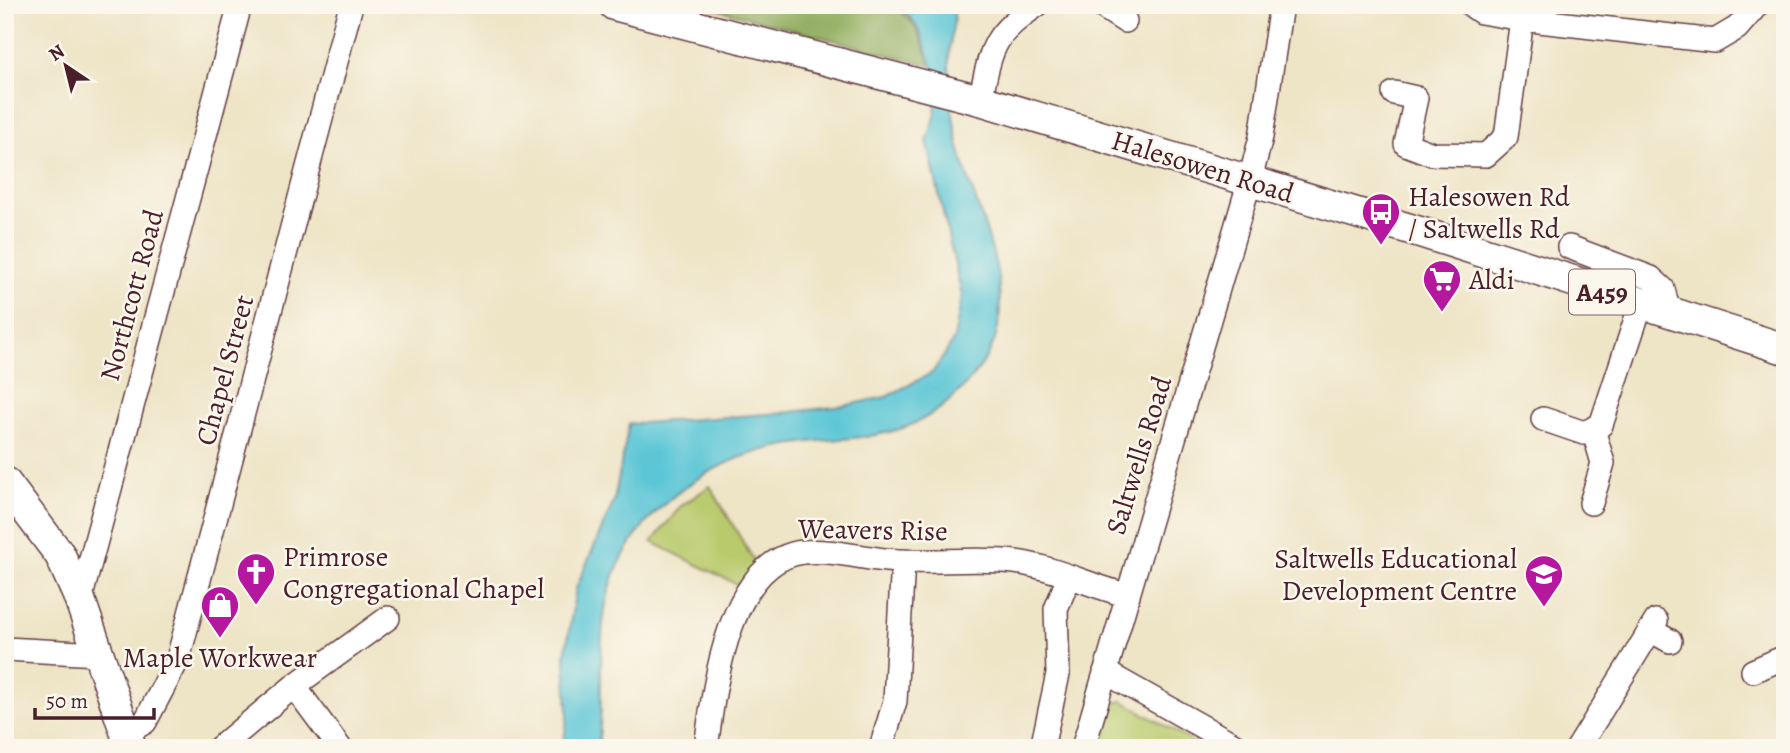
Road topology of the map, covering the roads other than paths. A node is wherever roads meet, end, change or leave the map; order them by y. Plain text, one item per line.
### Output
1 (240, 5) edge
2 (351, 5) edge
3 (614, 5) edge
4 (1037, 5) edge
5 (1100, 5) edge
6 (1281, 5) edge
7 (1471, 5) edge
8 (1757, 5) edge
9 (1522, 19) junction
10 (1125, 21) dead end
11 (1394, 93) dead end
12 (973, 98) junction
13 (1250, 180) junction
14 (1569, 247) dead end
15 (1655, 309) junction
16 (1785, 349) edge
17 (1543, 419) dead end
18 (1593, 429) junction
19 (5, 482) edge
20 (1591, 503) dead end
21 (903, 561) junction
22 (1069, 577) junction
23 (1127, 595) junction
24 (80, 600) junction
25 (388, 618) dead end
26 (1670, 641) dead end
27 (5, 649) edge
28 (99, 654) junction
29 (1785, 657) edge
30 (1753, 671) dead end
31 (1105, 672) junction
32 (293, 686) junction
33 (128, 740) edge
34 (1583, 747) edge
35 (219, 748) edge
36 (340, 748) edge
37 (706, 748) edge
38 (881, 748) edge
39 (1042, 748) edge
40 (1083, 748) edge
41 (1240, 748) edge

1 - 24 street, Northcott Road
2 - 33 street, Chapel Street
3 - 12 main road, Halesowen Road / A459
4 - 12 street
5 - 10 street
6 - 13 street, Saltwells Road
7 - 9 street
8 - 9 street
9 - 11 street
12 - 13 main road, Halesowen Road / A459
13 - 15 main road, Halesowen Road / A459
13 - 23 street, Saltwells Road
14 - 15 street
15 - 16 main road, Halesowen Road / A459
15 - 18 street
17 - 18 street
18 - 20 street
19 - 24 main road
21 - 22 street, Weavers Rise
21 - 37 street, Weavers Rise
21 - 38 street
22 - 23 street, Weavers Rise
22 - 39 street
23 - 31 street, Saltwells Road
24 - 28 main road
25 - 32 street
26 - 34 street
27 - 28 street
28 - 33 main road
29 - 30 street
31 - 40 street, Saltwells Road
31 - 41 street
32 - 35 street
32 - 36 street

